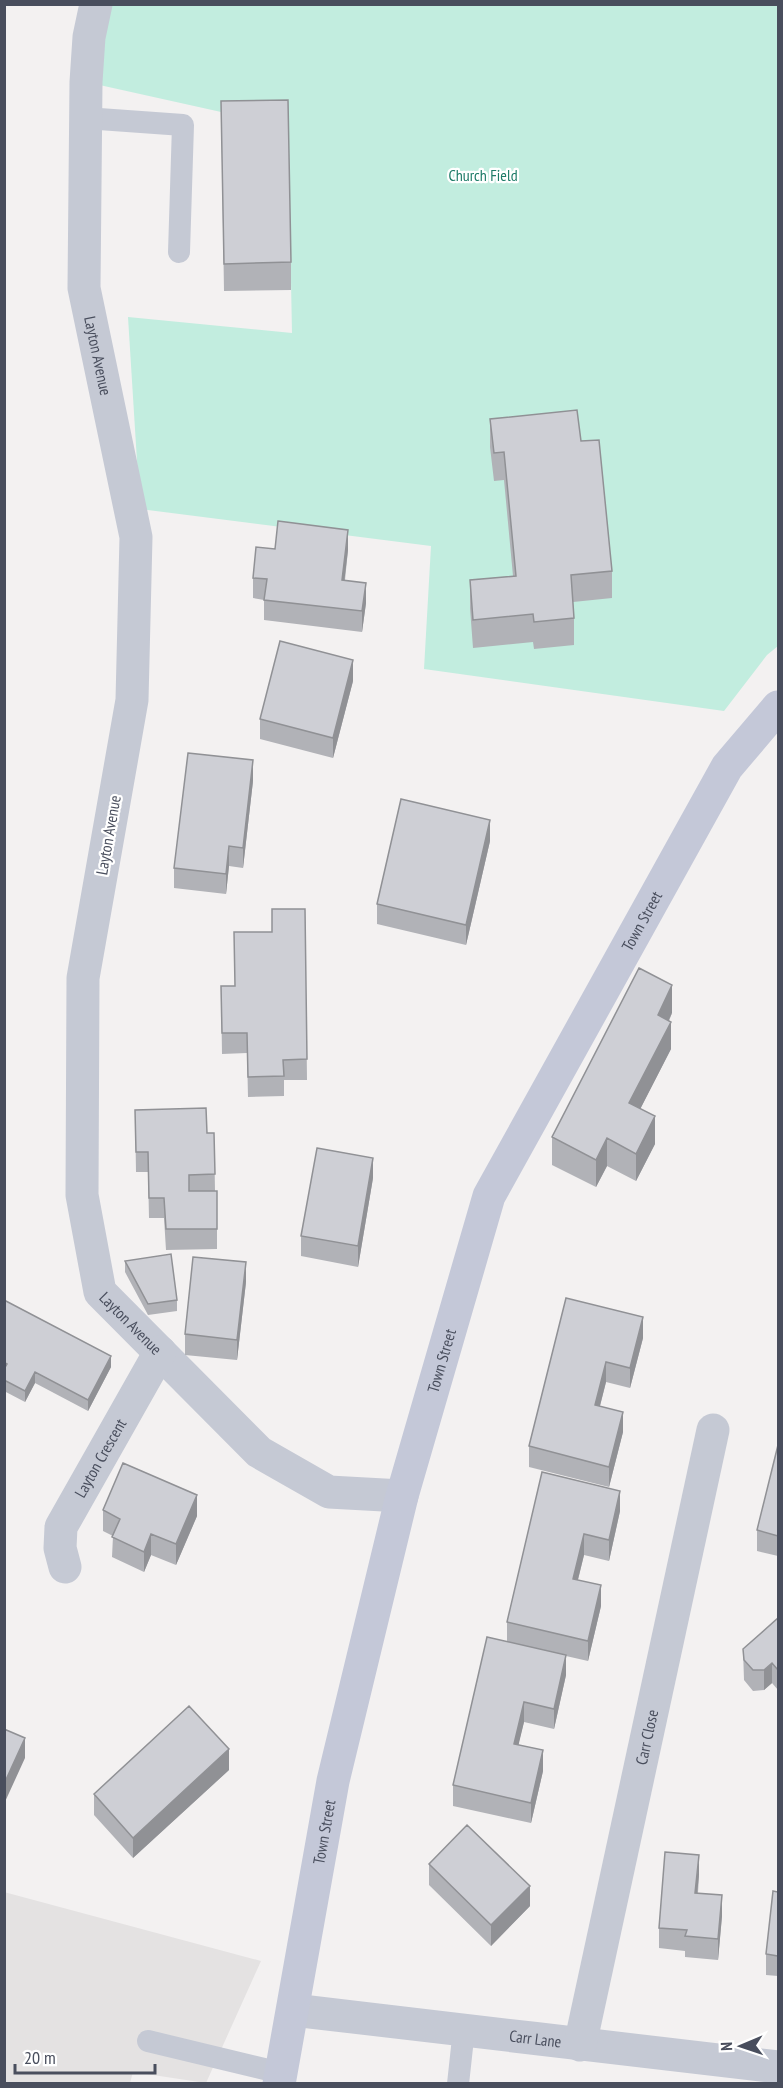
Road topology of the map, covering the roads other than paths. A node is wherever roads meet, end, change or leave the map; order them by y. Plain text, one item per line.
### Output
1 (96, 4) edge
2 (85, 118) junction
3 (179, 252) dead end
4 (778, 706) edge
5 (160, 1352) junction
6 (713, 1430) dead end
7 (402, 1496) junction
8 (65, 1567) dead end
9 (293, 2010) junction
10 (464, 2029) junction
11 (147, 2041) dead end
12 (580, 2045) junction
13 (778, 2067) edge
14 (280, 2078) edge
15 (458, 2084) edge

1 - 2 street, Layton Avenue
2 - 3 lane
2 - 5 street, Layton Avenue
4 - 7 street, Town Street
5 - 7 street, Layton Avenue
5 - 8 street, Layton Crescent
6 - 12 street, Carr Close
7 - 9 street, Town Street
9 - 10 street, Carr Lane
9 - 14 street, Town Street
10 - 12 street, Carr Lane
10 - 15 lane
11 - 14 lane
12 - 13 street, Carr Lane

